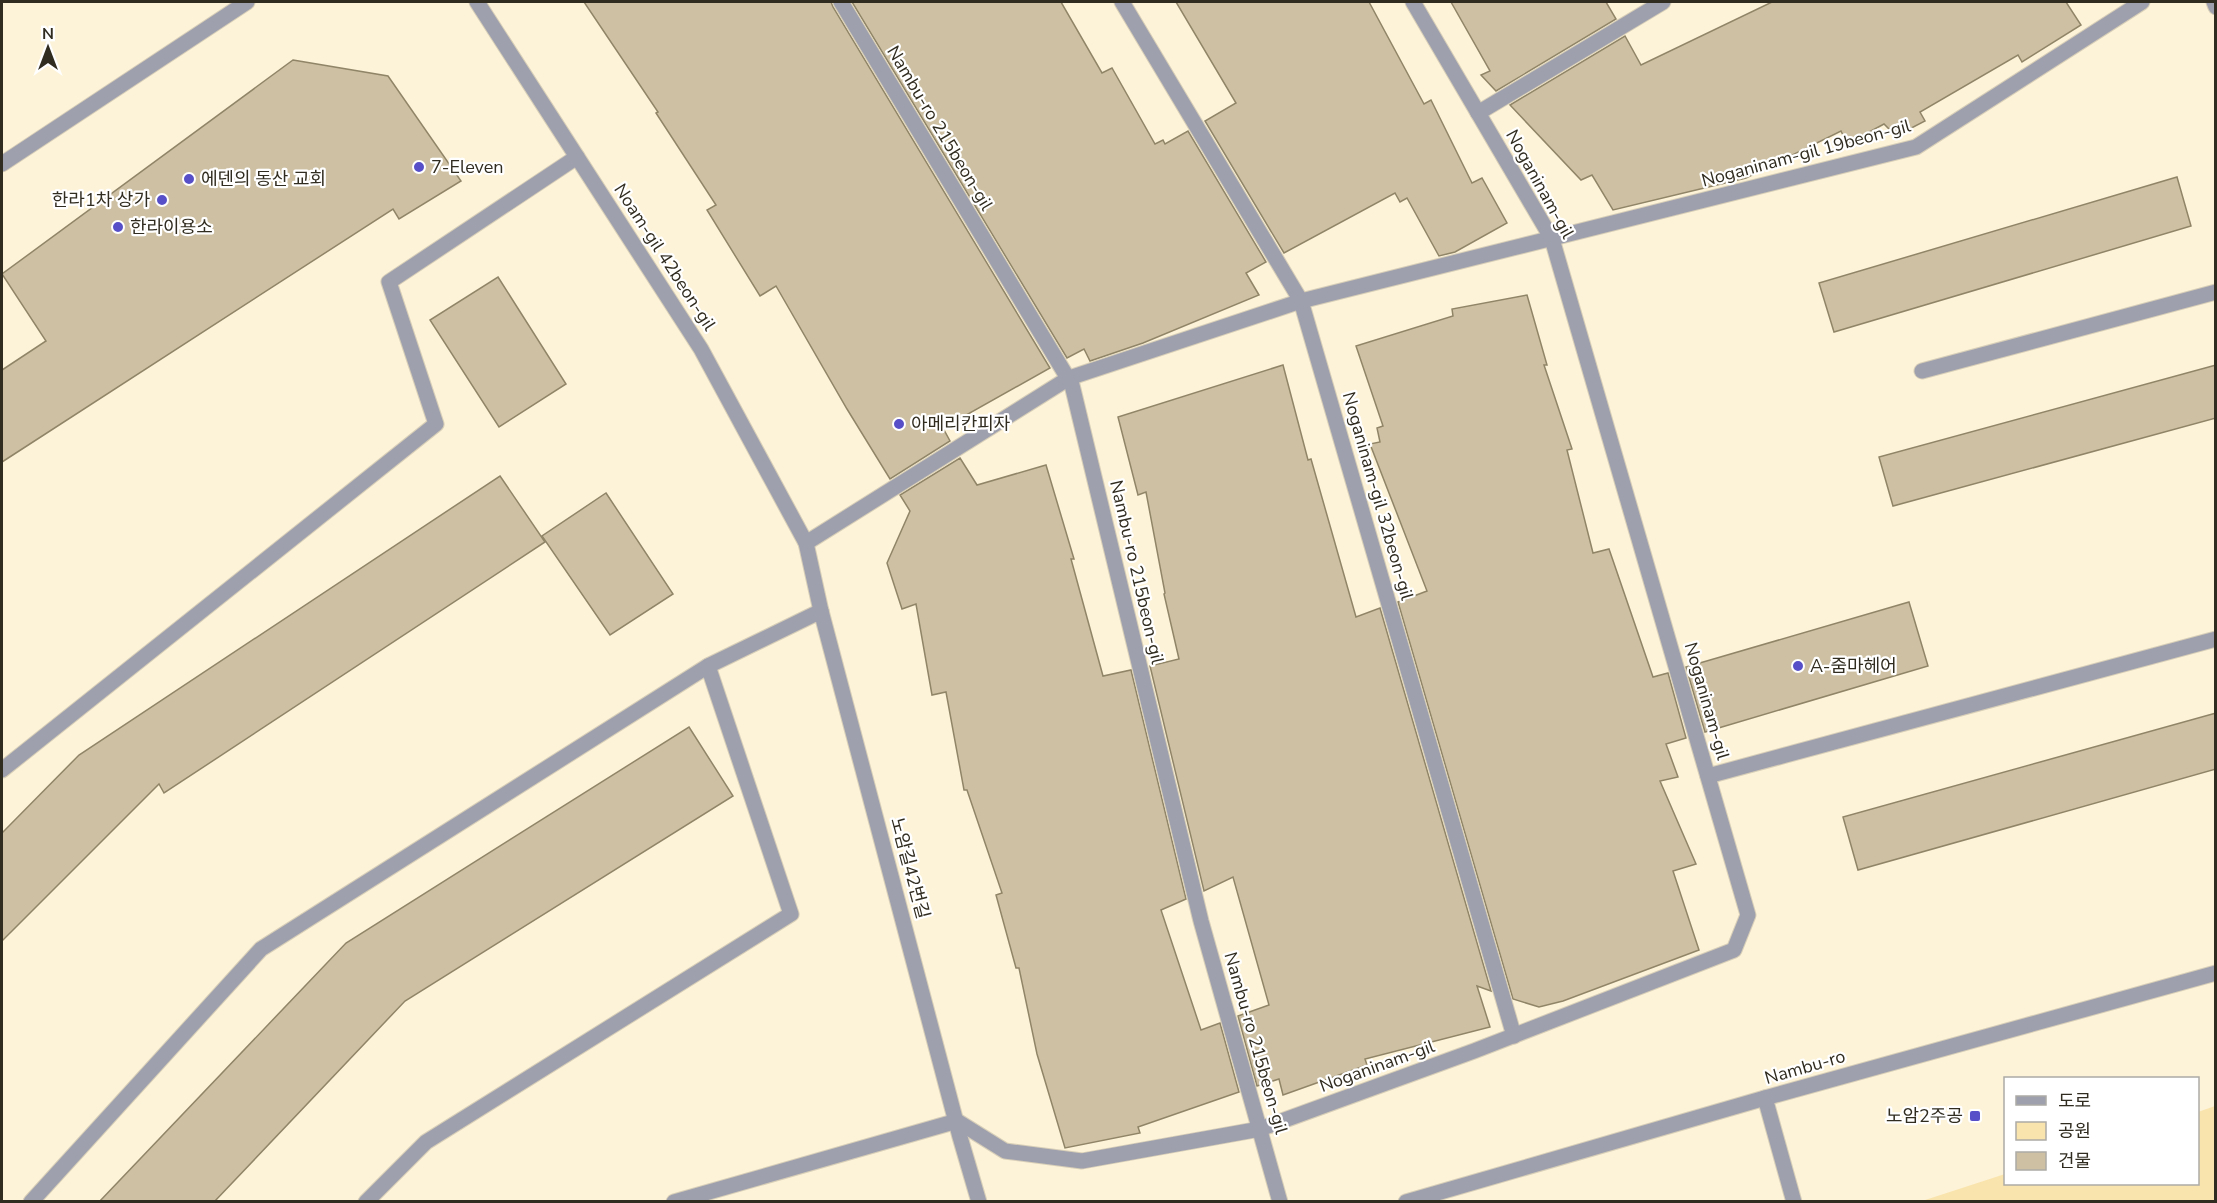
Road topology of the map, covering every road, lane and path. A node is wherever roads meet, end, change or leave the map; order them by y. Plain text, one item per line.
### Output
1 (247, 2) edge
2 (477, 2) edge
3 (841, 2) edge
4 (1122, 2) edge
5 (1413, 2) edge
6 (1663, 2) edge
7 (2142, 2) edge
8 (2214, 2) edge
9 (2216, 7) edge
10 (1478, 113) junction
11 (577, 157) junction
12 (2, 164) edge
13 (1552, 239) junction
14 (2216, 292) edge
15 (1301, 301) junction
16 (1922, 371) dead end
17 (1069, 378) junction
18 (806, 543) junction
19 (821, 611) junction
20 (2216, 639) edge
21 (708, 666) junction
22 (2, 770) edge
23 (1708, 776) junction
24 (2216, 973) edge
25 (1514, 1036) junction
26 (1765, 1098) junction
27 (957, 1121) junction
28 (1260, 1129) junction
29 (31, 1202) edge
30 (366, 1202) edge
31 (674, 1202) edge
32 (979, 1202) edge
33 (1280, 1202) edge
34 (1406, 1202) edge
35 (1794, 1202) edge

1 - 12 street
2 - 11 street, Noam-gil 42beon-gil
3 - 17 street, Nambu-ro 215beon-gil
4 - 15 street, Noganinam-gil 32beon-gil
5 - 10 street, Noganinam-gil
6 - 10 street
7 - 13 street, Noganinam-gil 19beon-gil
8 - 9 street
10 - 13 street, Noganinam-gil
11 - 18 street, Noam-gil 42beon-gil
11 - 22 street
13 - 15 street, Noganinam-gil 19beon-gil
13 - 23 street, Noganinam-gil
14 - 16 street
15 - 17 street, Noganinam-gil 19beon-gil
15 - 25 street, Noganinam-gil 32beon-gil
17 - 18 street, Noganinam-gil 19beon-gil
17 - 28 street, Nambu-ro 215beon-gil
18 - 19 street, 노암길42번길
19 - 21 street
19 - 27 street, 노암길42번길
20 - 23 street
21 - 29 street
21 - 30 street
23 - 25 street, Noganinam-gil
24 - 26 street, Nambu-ro
25 - 28 street, Noganinam-gil
26 - 34 street, Nambu-ro
26 - 35 street
27 - 28 street
27 - 31 street
27 - 32 street, 노암길42번길
28 - 33 street, Nambu-ro 215beon-gil

